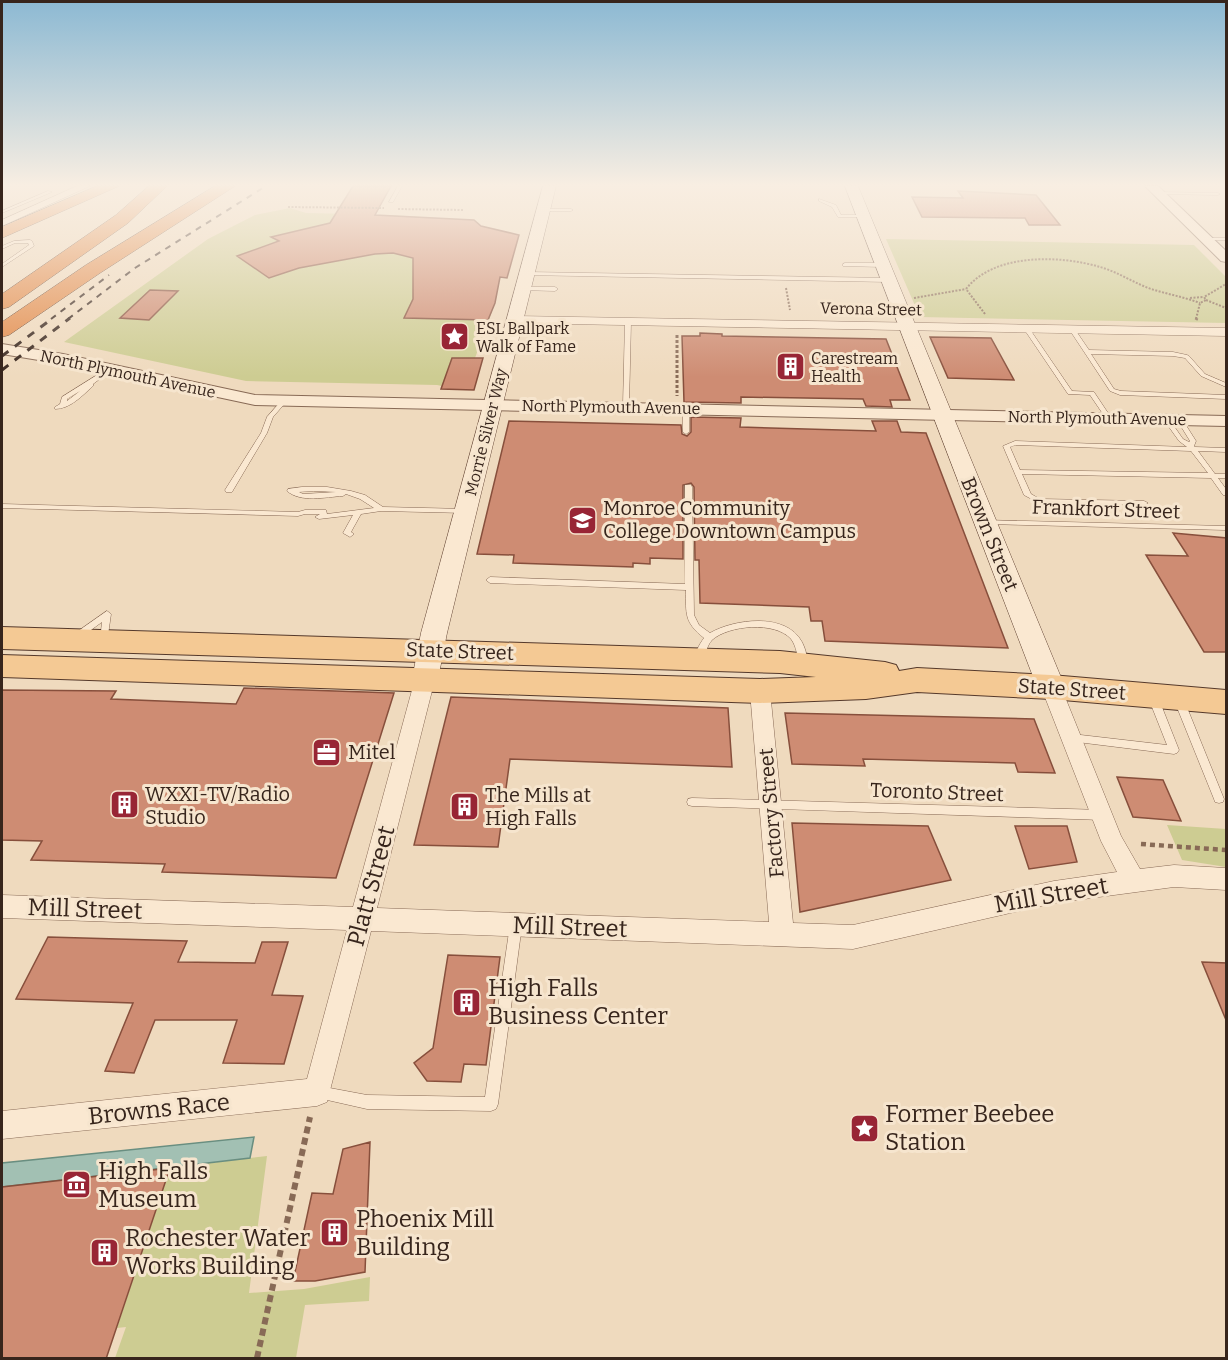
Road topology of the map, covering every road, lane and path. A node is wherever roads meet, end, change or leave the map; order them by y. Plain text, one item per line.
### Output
1 (26, 249) edge
2 (59, 249) edge
3 (77, 249) edge
4 (89, 249) edge
5 (111, 249) edge
6 (124, 249) edge
7 (533, 249) edge
8 (877, 249) edge
9 (846, 265) dead end
10 (883, 265) junction
11 (2, 266) edge
12 (784, 279) junction
13 (889, 280) junction
14 (525, 281) junction
15 (1227, 284) edge
16 (555, 289) dead end
17 (966, 289) junction
18 (896, 298) junction
19 (1188, 298) junction
20 (1205, 299) junction
21 (2, 301) edge
22 (1200, 303) junction
23 (1227, 308) edge
24 (2, 315) edge
25 (515, 320) junction
26 (628, 321) junction
27 (677, 322) junction
28 (792, 324) junction
29 (907, 327) junction
30 (995, 328) junction
31 (1027, 329) junction
32 (1072, 330) junction
33 (2, 332) edge
34 (1206, 332) junction
35 (1227, 332) edge
36 (2, 349) edge
37 (1088, 352) junction
38 (110, 369) junction
39 (1227, 385) edge
40 (1227, 397) edge
41 (284, 401) junction
42 (492, 404) junction
43 (60, 406) dead end
44 (626, 406) junction
45 (682, 408) junction
46 (942, 415) junction
47 (1109, 418) junction
48 (1174, 420) junction
49 (1227, 421) edge
50 (686, 432) dead end
51 (1192, 448) junction
52 (1227, 450) edge
53 (1017, 472) junction
54 (1214, 476) junction
55 (1227, 476) edge
56 (688, 487) dead end
57 (229, 490) dead end
58 (345, 493) junction
59 (1227, 493) edge
60 (1144, 503) dead end
61 (2, 506) edge
62 (381, 509) junction
63 (466, 511) junction
64 (356, 516) junction
65 (985, 522) junction
66 (1227, 528) edge
67 (350, 535) dead end
68 (490, 580) dead end
69 (689, 587) junction
70 (2, 639) edge
71 (704, 648) junction
72 (430, 650) junction
73 (2, 666) edge
74 (425, 679) junction
75 (917, 680) junction
76 (1051, 687) junction
77 (760, 691) junction
78 (1165, 696) junction
79 (1227, 702) edge
80 (1072, 738) junction
81 (1219, 799) dead end
82 (692, 802) dead end
83 (770, 804) junction
84 (1102, 815) junction
85 (1141, 844) dead end
86 (1227, 850) edge
87 (1227, 879) edge
88 (1133, 880) junction
89 (2, 906) edge
90 (363, 920) junction
91 (516, 925) junction
92 (782, 935) junction
93 (314, 1104) junction
94 (2, 1125) edge
95 (257, 1359) edge

1 - 11 lane
2 - 21 highway
3 - 21 highway
4 - 24 highway
5 - 24 highway
6 - 33 highway
7 - 14 main road, Morrie Silver Way
8 - 10 main road, Brown Street
9 - 10 lane
10 - 13 main road, Brown Street
12 - 13 lane
12 - 14 lane
12 - 28 path
13 - 18 main road, Brown Street
14 - 16 lane
14 - 25 main road, Morrie Silver Way
15 - 20 path
17 - 18 path
17 - 19 path
17 - 30 path
18 - 29 main road, Brown Street
19 - 20 path
19 - 22 path
20 - 22 path
20 - 23 path
22 - 34 path
25 - 26 street, Verona Street
25 - 42 main road, Morrie Silver Way
26 - 27 street, Verona Street
26 - 44 lane
27 - 28 street, Verona Street
27 - 45 path
28 - 29 street, Verona Street
29 - 30 street, Verona Street
29 - 46 main road, Brown Street
30 - 31 street, Verona Street
31 - 32 street, Verona Street
31 - 47 lane
32 - 34 street, Verona Street
32 - 37 lane
34 - 35 street, Verona Street
36 - 38 street, North Plymouth Avenue
37 - 39 lane
37 - 40 lane
38 - 41 street, North Plymouth Avenue
38 - 43 lane
41 - 42 street, North Plymouth Avenue
41 - 57 lane
42 - 44 street, North Plymouth Avenue
42 - 63 main road, Morrie Silver Way
44 - 45 street, North Plymouth Avenue
45 - 46 street, North Plymouth Avenue
45 - 50 lane
46 - 47 street, North Plymouth Avenue
46 - 65 main road, Brown Street
47 - 48 street, North Plymouth Avenue
48 - 49 street, North Plymouth Avenue
48 - 51 lane
48 - 51 lane
51 - 52 lane
51 - 53 lane
51 - 54 lane
53 - 54 lane
53 - 60 lane
54 - 55 lane
54 - 59 lane
56 - 69 lane
58 - 58 lane
58 - 62 lane
61 - 64 lane
62 - 63 lane
62 - 64 lane
63 - 72 main road, Morrie Silver Way
64 - 67 lane
65 - 66 lane, Frankfort Street
65 - 76 main road, Brown Street
68 - 69 lane
69 - 71 lane
70 - 72 main road, State Street
71 - 72 main road, State Street
71 - 75 main road, State Street
72 - 74 main road, Morrie Silver Way
73 - 74 main road, State Street
74 - 77 main road, State Street
74 - 90 street, Platt Street
75 - 76 main road, State Street
75 - 77 main road, State Street
76 - 78 main road, State Street
76 - 80 street, Brown Street
77 - 83 street, Factory Street
78 - 79 main road, State Street
78 - 80 lane
78 - 81 lane
80 - 84 street, Brown Street
82 - 83 lane, Toronto Street
83 - 84 lane, Toronto Street
83 - 92 street, Factory Street
84 - 88 street, Brown Street
85 - 86 path
87 - 88 street, Mill Street
88 - 92 street, Mill Street
89 - 90 street, Mill Street
90 - 91 street, Mill Street
90 - 93 street, Platt Street
91 - 92 street, Mill Street
91 - 93 lane
93 - 94 street, Browns Race
93 - 95 path

